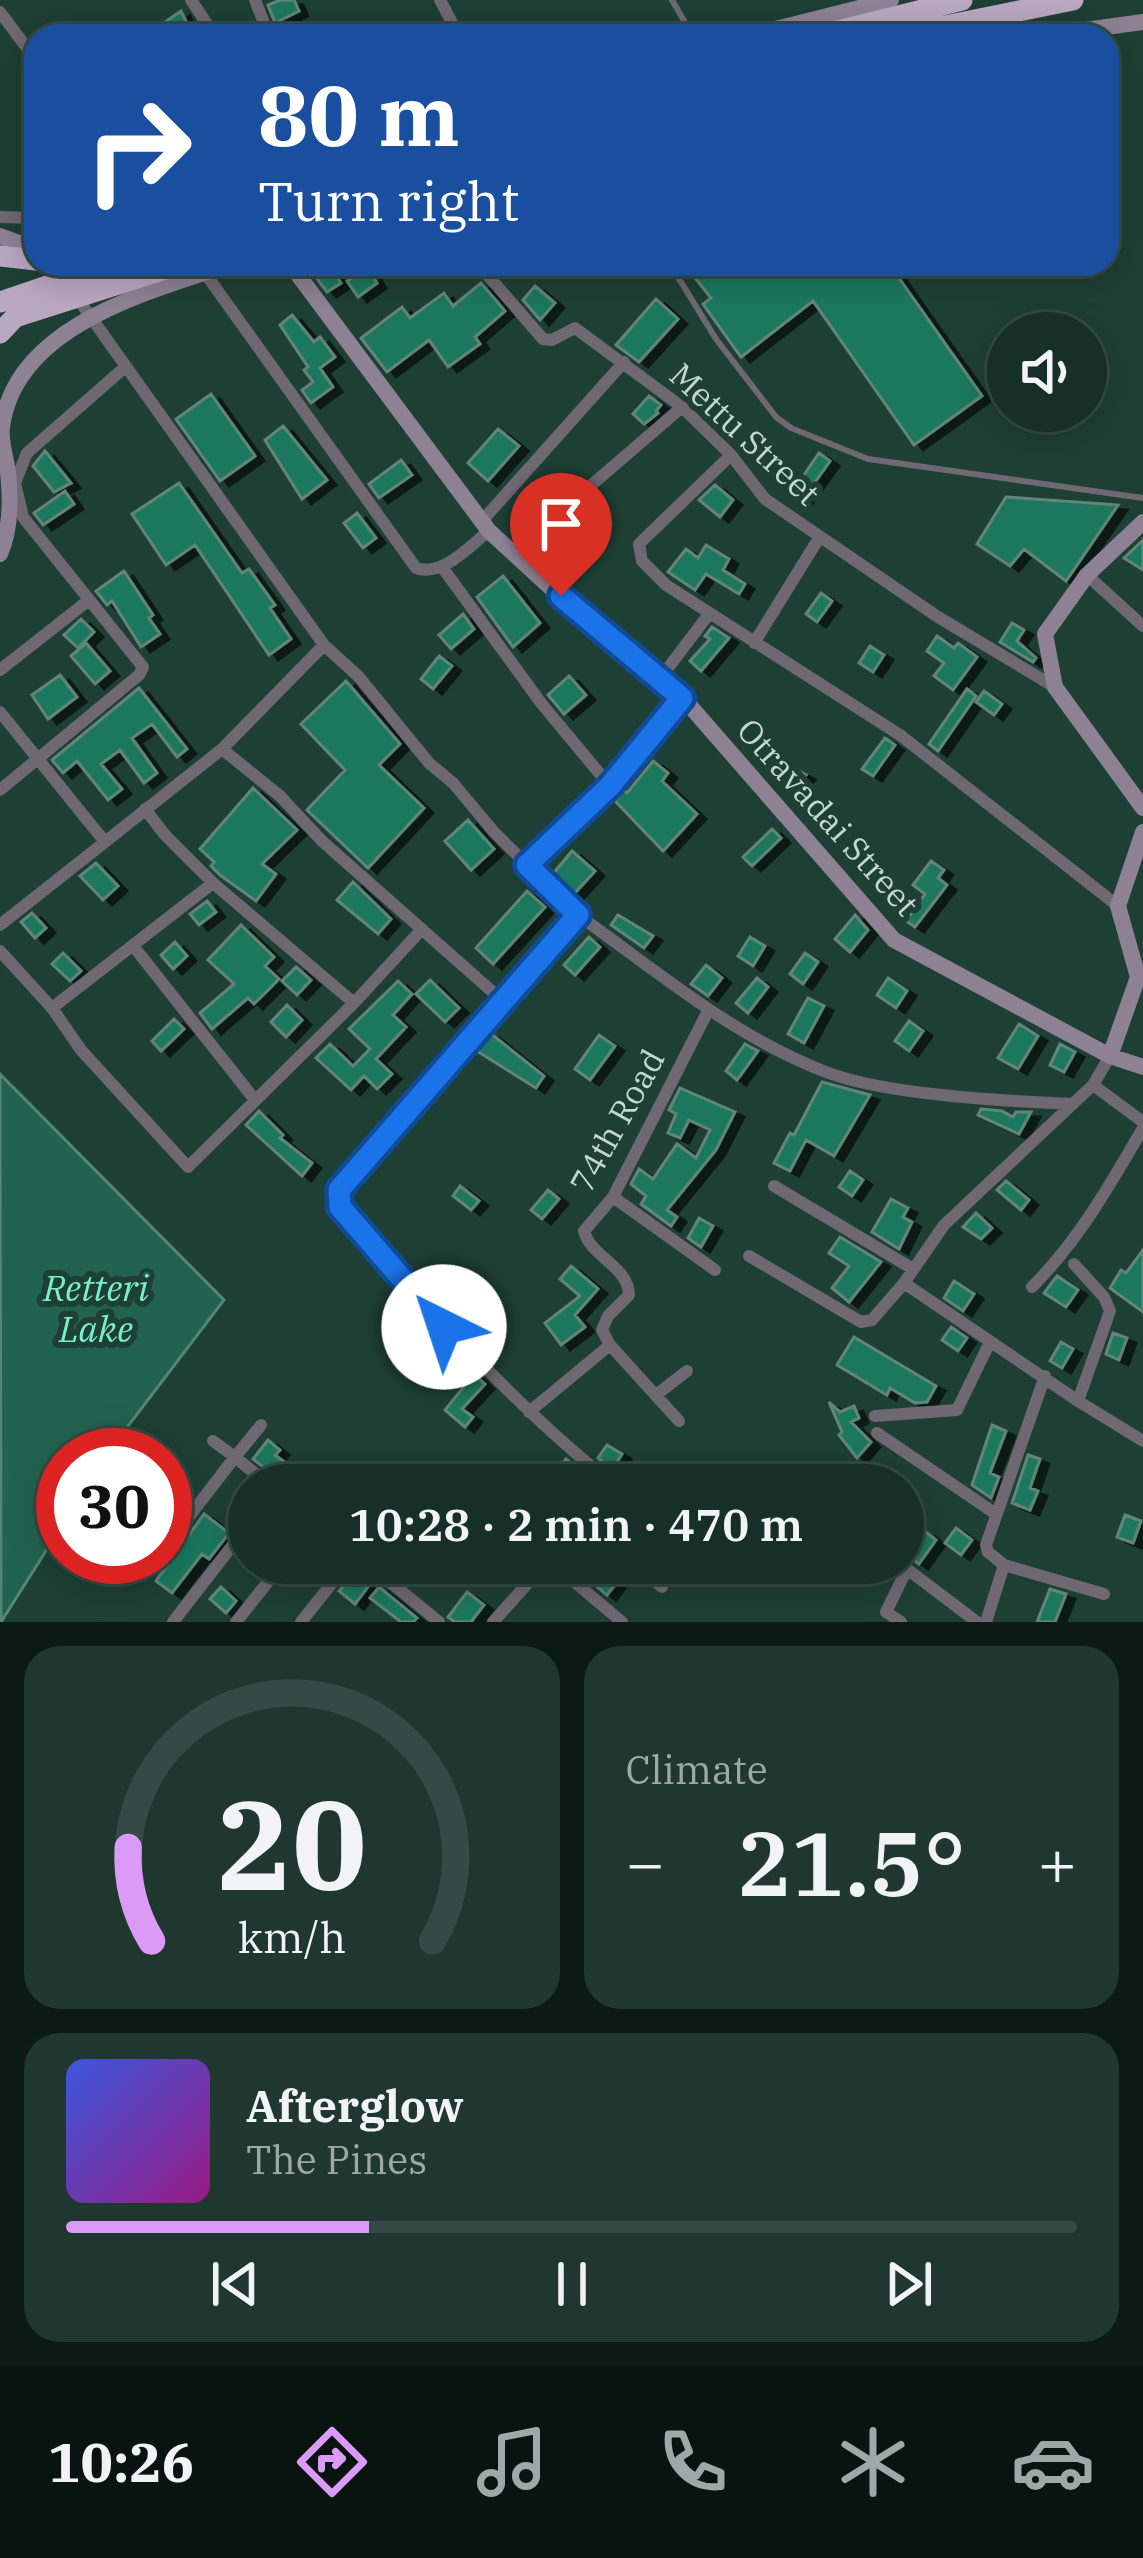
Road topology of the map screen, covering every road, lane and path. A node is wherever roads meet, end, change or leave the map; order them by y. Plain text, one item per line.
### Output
1 (891, 0) edge
2 (962, 0) edge
3 (1073, 0) edge
4 (0, 12) edge
5 (820, 18) edge
6 (955, 24) edge
7 (24, 44) edge
8 (88, 276) edge
9 (154, 276) edge
10 (195, 276) edge
11 (208, 276) edge
12 (299, 276) edge
13 (488, 276) edge
14 (677, 276) edge
15 (83, 307) junction
16 (5, 317) edge
17 (624, 362) junction
18 (124, 368) junction
19 (682, 406) junction
20 (731, 455) junction
21 (1143, 498) edge
22 (1143, 522) edge
23 (485, 526) junction
24 (819, 538) junction
25 (514, 551) junction
26 (0, 554) edge
27 (442, 567) junction
28 (1087, 575) junction
29 (88, 600) junction
30 (709, 614) junction
31 (1143, 626) edge
32 (754, 643) junction
33 (324, 645) junction
34 (0, 670) edge
35 (659, 680) junction
36 (1055, 687) junction
37 (682, 698) junction
38 (0, 712) edge
39 (222, 748) junction
40 (38, 759) junction
41 (610, 786) junction
42 (0, 790) edge
43 (1141, 800) edge
44 (145, 809) junction
45 (1143, 832) edge
46 (105, 842) junction
47 (527, 865) junction
48 (212, 883) junction
49 (1118, 906) junction
50 (578, 915) junction
51 (0, 925) edge
52 (422, 929) junction
53 (134, 947) junction
54 (0, 951) edge
55 (1141, 975) edge
56 (504, 1002) junction
57 (354, 1003) junction
58 (52, 1008) junction
59 (709, 1009) junction
60 (1110, 1055) junction
61 (1143, 1067) edge
62 (1093, 1085) junction
63 (255, 1100) junction
64 (1072, 1104) junction
65 (1143, 1125) edge
66 (774, 1186) dead end
67 (613, 1197) junction
68 (749, 1256) dead end
69 (1074, 1264) dead end
70 (913, 1269) junction
71 (715, 1270) dead end
72 (904, 1283) junction
73 (1032, 1287) dead end
74 (990, 1342) junction
75 (610, 1345) junction
76 (687, 1371) dead end
77 (1045, 1376) junction
78 (656, 1395) junction
79 (1078, 1401) junction
80 (529, 1412) junction
81 (875, 1416) dead end
82 (679, 1421) dead end
83 (261, 1425) dead end
84 (878, 1433) dead end
85 (213, 1441) dead end
86 (1143, 1441) edge
87 (235, 1457) junction
88 (244, 1464) edge
89 (590, 1464) edge
90 (192, 1513) edge
91 (996, 1514) junction
92 (228, 1551) edge
93 (1004, 1565) junction
94 (924, 1581) edge
95 (266, 1584) edge
96 (331, 1584) edge
97 (392, 1584) edge
98 (529, 1584) edge
99 (573, 1584) edge
100 (657, 1584) edge
101 (896, 1584) edge
102 (662, 1588) dead end
103 (1104, 1594) dead end
104 (173, 1622) edge
105 (236, 1622) edge
106 (301, 1622) edge
107 (439, 1622) edge
108 (493, 1622) edge
109 (622, 1622) edge
110 (901, 1622) edge
111 (981, 1622) edge

1 - 5 street
2 - 5 highway
3 - 6 highway
4 - 7 street
8 - 16 highway
9 - 15 highway
10 - 15 street
11 - 27 street
12 - 23 street, Otravadai Street
13 - 17 street, Mettu Street
14 - 21 lane
15 - 16 highway
15 - 18 street
15 - 26 street
17 - 19 street, Mettu Street
17 - 23 street
18 - 29 street
18 - 33 street
19 - 20 street, Mettu Street
19 - 25 street
20 - 24 street, Mettu Street
20 - 30 street
22 - 28 street
23 - 25 street, Otravadai Street
23 - 27 street
24 - 32 street
24 - 36 street, Mettu Street
25 - 35 street, Otravadai Street
27 - 41 street
28 - 31 street
28 - 36 street
29 - 34 street
29 - 40 street
30 - 32 street
30 - 35 street
32 - 49 street
33 - 39 street
33 - 47 street
35 - 37 street, Otravadai Street
36 - 43 street
37 - 41 street
37 - 60 street, Otravadai Street
38 - 40 street
39 - 44 street
39 - 52 street
40 - 42 street
40 - 46 street
41 - 47 street
44 - 46 street
44 - 48 street
45 - 49 street
46 - 51 street
47 - 50 street
48 - 53 street
48 - 57 street
49 - 55 street
50 - 56 street
50 - 59 street
52 - 56 street
52 - 57 street
53 - 58 street
53 - 63 street
54 - 58 street
55 - 60 street
56 - 80 street
57 - 63 street
58 - 63 street
59 - 64 street
59 - 67 street, 74th Road
60 - 61 street, Otravadai Street
60 - 62 street
62 - 64 street
62 - 65 street
64 - 70 street
65 - 73 street
66 - 70 street
67 - 71 street
67 - 75 street, 74th Road
68 - 72 street
69 - 79 street
70 - 72 street
72 - 74 street
74 - 77 street
74 - 81 street
75 - 78 street
75 - 80 street
76 - 78 street
77 - 79 street
77 - 91 street
78 - 82 street
79 - 86 street
80 - 89 street
83 - 87 street
84 - 91 street
85 - 87 street
87 - 88 street
87 - 90 street
91 - 93 street
92 - 104 street
93 - 103 street
93 - 111 street
94 - 111 street
95 - 105 street
96 - 106 street
97 - 107 street
98 - 108 street
99 - 109 street
100 - 102 street
101 - 110 street

